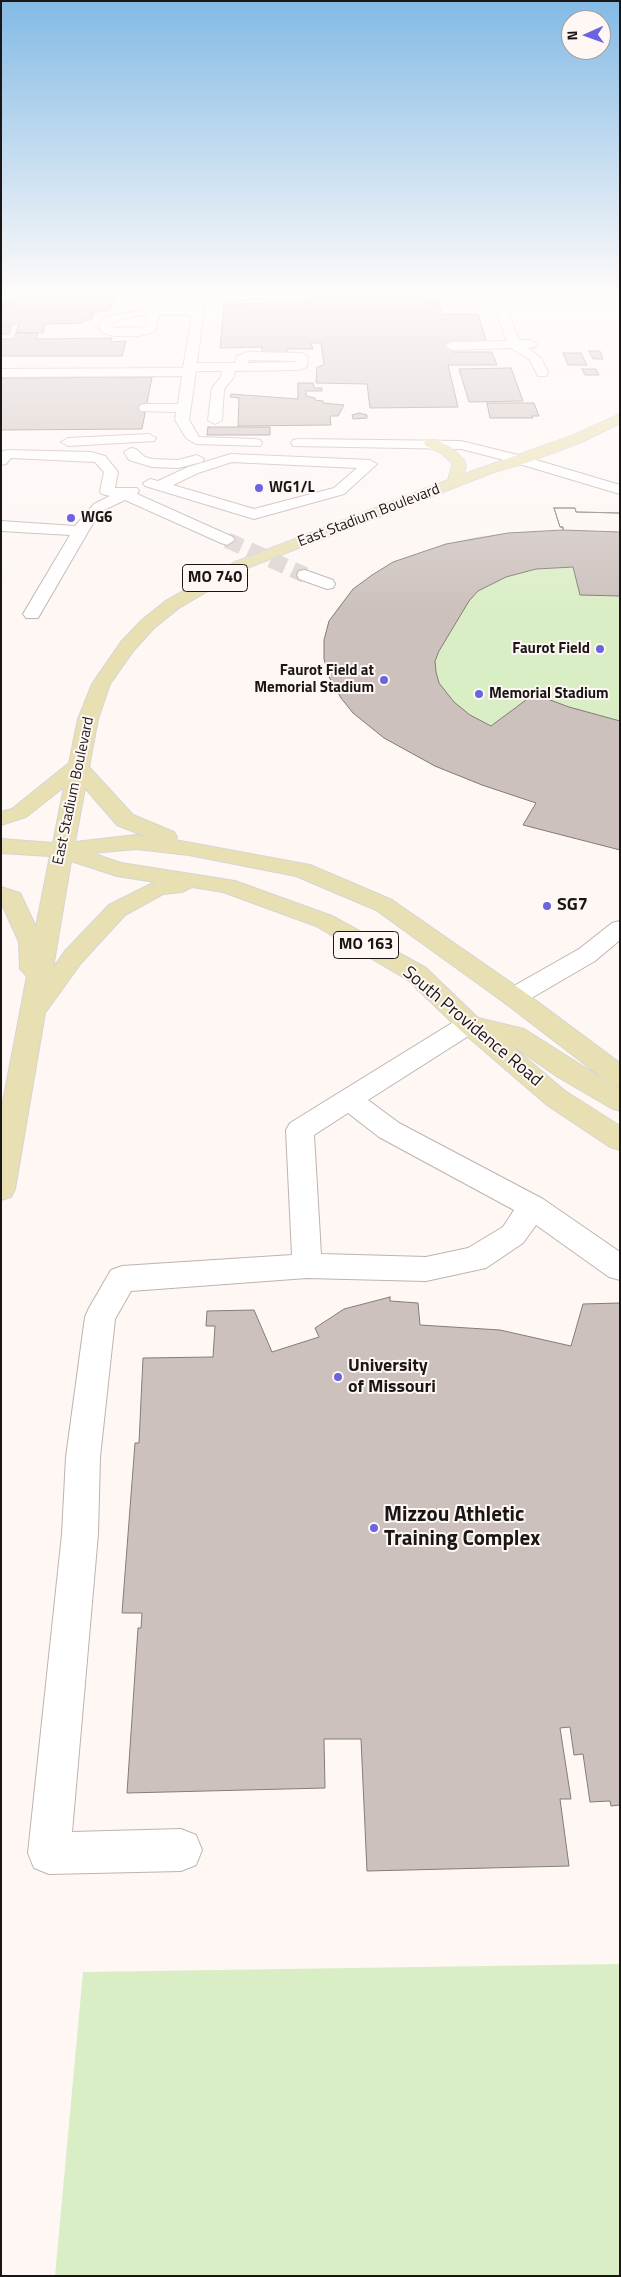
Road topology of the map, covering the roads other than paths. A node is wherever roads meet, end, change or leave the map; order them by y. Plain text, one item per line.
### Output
1 (186, 397) edge
2 (217, 397) edge
3 (146, 408) dead end
4 (183, 414) junction
5 (620, 418) edge
6 (215, 420) dead end
7 (164, 435) junction
8 (1, 441) edge
9 (87, 442) junction
10 (260, 443) dead end
11 (283, 443) dead end
12 (432, 443) junction
13 (199, 444) junction
14 (136, 456) junction
15 (521, 460) junction
16 (1, 461) edge
17 (178, 464) junction
18 (154, 482) junction
19 (454, 484) junction
20 (620, 490) edge
21 (124, 494) junction
22 (1, 526) edge
23 (80, 531) junction
24 (227, 540) tunnel mouth
25 (305, 575) tunnel mouth
26 (327, 584) dead end
27 (32, 614) dead end
28 (77, 767) junction
29 (1, 819) edge
30 (1, 846) edge
31 (62, 850) junction
32 (218, 853) junction
33 (205, 882) junction
34 (1, 894) edge
35 (620, 928) edge
36 (514, 997) junction
37 (33, 1012) junction
38 (469, 1024) junction
39 (620, 1077) edge
40 (349, 1100) junction
41 (620, 1101) edge
42 (620, 1140) edge
43 (1, 1189) edge
44 (534, 1207) junction
45 (306, 1266) junction
46 (620, 1268) edge
47 (180, 1850) dead end

1 - 4 street
2 - 6 street
3 - 4 street
4 - 7 street
4 - 13 street
5 - 15 main road, East Stadium Boulevard / MO 740
7 - 9 street
7 - 13 street
7 - 14 street
8 - 9 street
9 - 14 street
10 - 13 street
11 - 12 street
12 - 15 street
12 - 19 main road
13 - 17 street
14 - 17 street
14 - 18 street
15 - 19 main road, East Stadium Boulevard / MO 740
15 - 20 street
16 - 21 street
17 - 18 street
18 - 18 street
18 - 21 street
19 - 28 main road, East Stadium Boulevard / MO 740
21 - 23 street
21 - 24 street
22 - 23 street
23 - 27 street
25 - 26 street
28 - 29 main road
28 - 31 main road, East Stadium Boulevard / MO 740
28 - 32 main road
30 - 31 main road, South Providence Road / MO 163
31 - 32 main road, South Providence Road / MO 163
31 - 33 main road, South Providence Road / MO 163
31 - 37 main road, East Stadium Boulevard / MO 740
32 - 36 main road, South Providence Road / MO 163
33 - 37 main road
33 - 38 main road, South Providence Road / MO 163
34 - 37 main road
35 - 36 street
36 - 39 main road, South Providence Road / MO 163
37 - 43 main road, East Stadium Boulevard / MO 740
38 - 40 street
38 - 41 main road
38 - 42 main road, South Providence Road / MO 163
40 - 44 street
40 - 45 street
44 - 45 street
44 - 46 street
45 - 47 street

